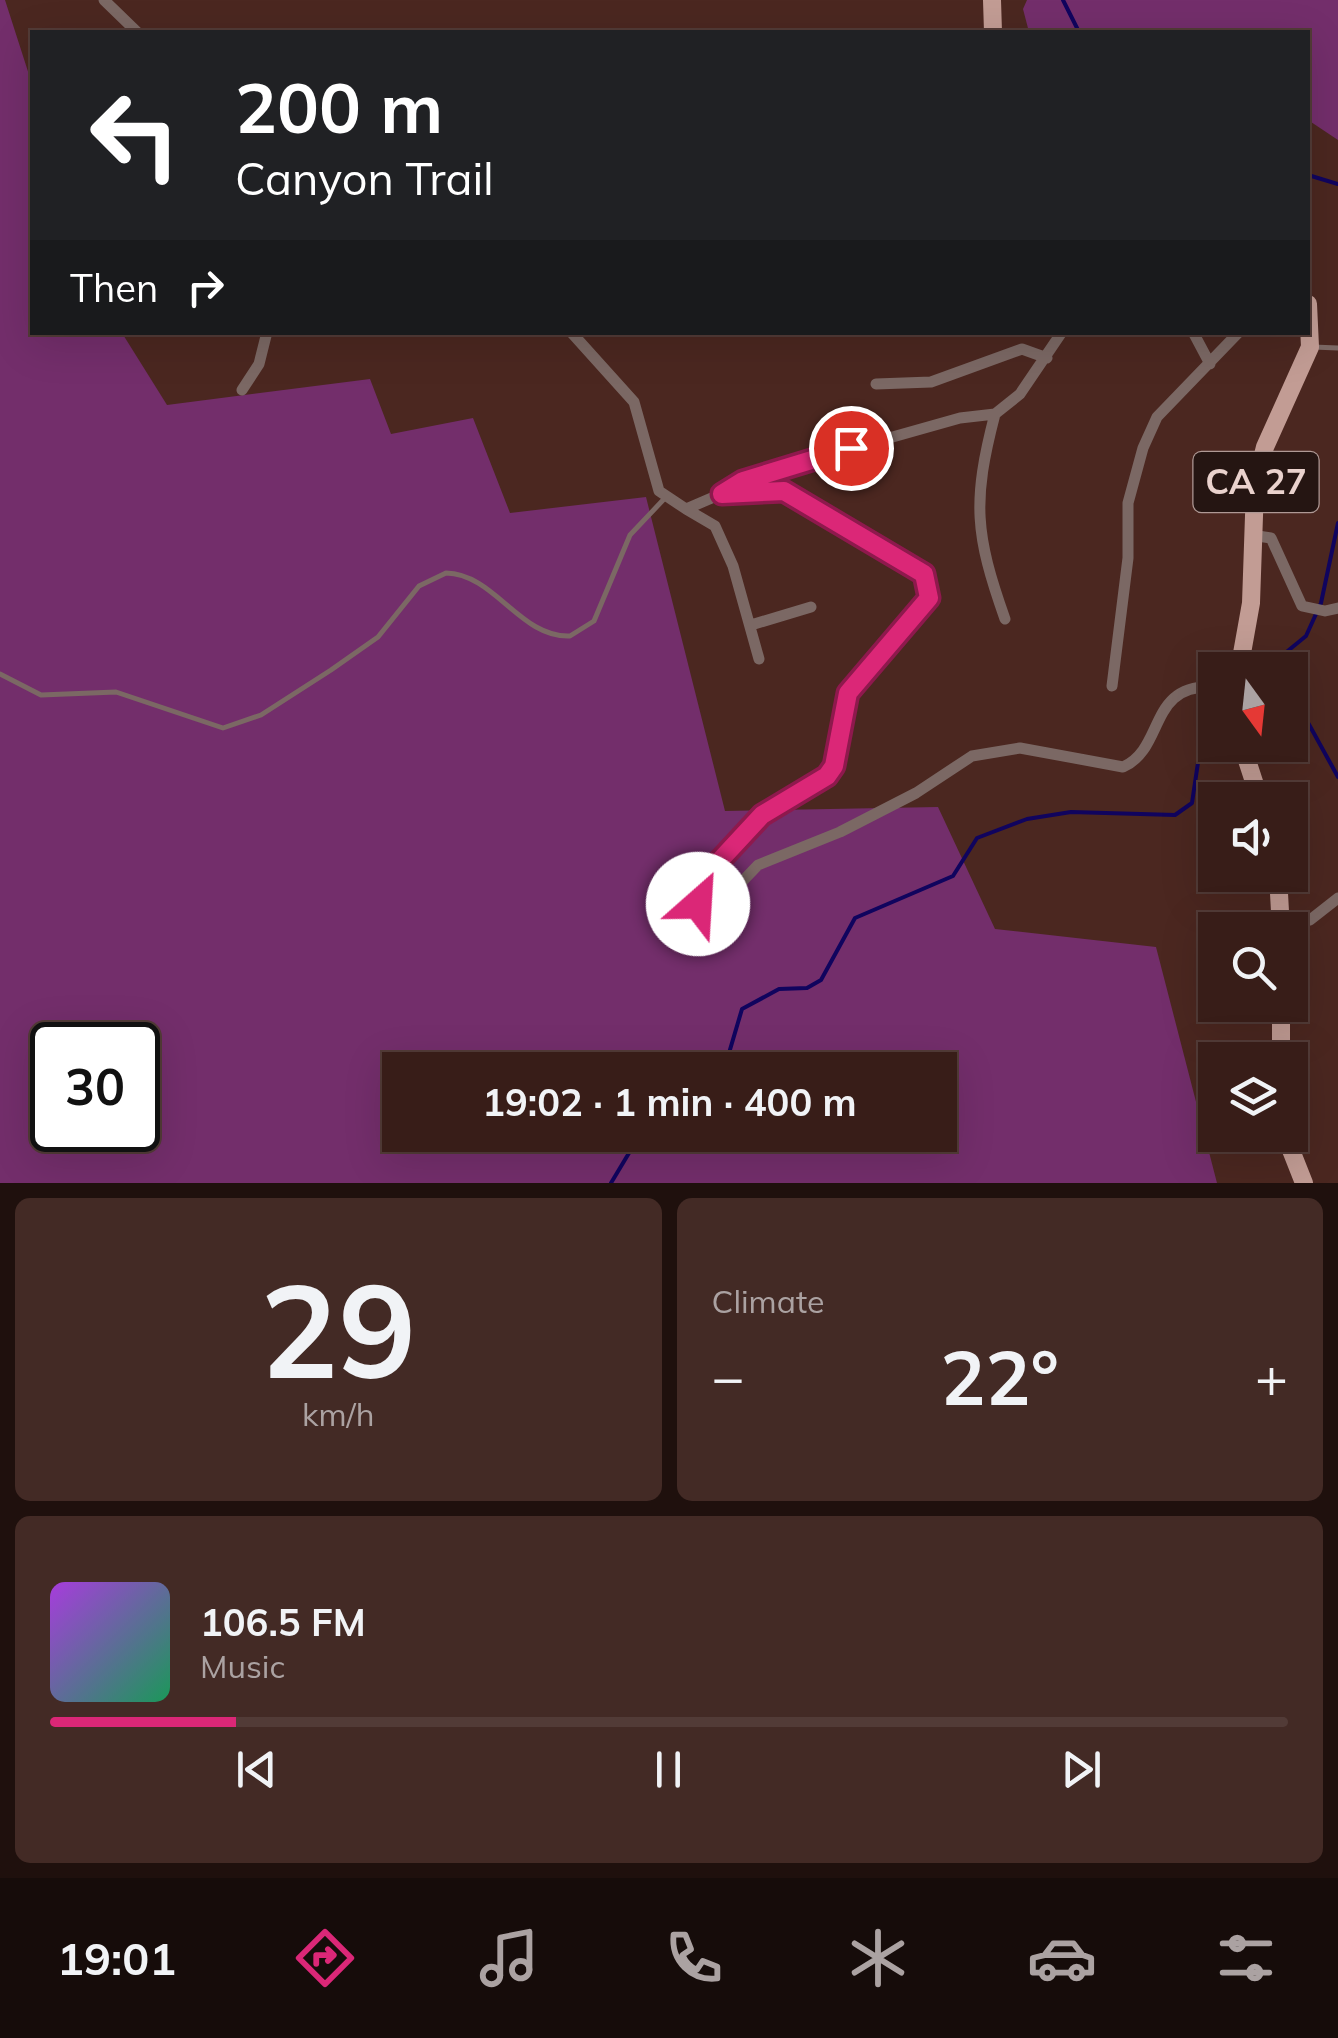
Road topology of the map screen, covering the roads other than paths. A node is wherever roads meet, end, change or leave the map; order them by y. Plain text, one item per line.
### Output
1 (104, 0) edge
2 (992, 0) edge
3 (135, 30) edge
4 (993, 30) edge
5 (266, 335) edge
6 (574, 335) edge
7 (1060, 335) edge
8 (1196, 335) edge
9 (1236, 335) edge
10 (1309, 335) edge
11 (1310, 346) junction
12 (1338, 348) edge
13 (1047, 358) junction
14 (1210, 364) junction
15 (876, 384) dead end
16 (242, 390) dead end
17 (995, 414) junction
18 (722, 494) junction
19 (665, 498) junction
20 (686, 509) junction
21 (1251, 535) junction
22 (812, 607) dead end
23 (1334, 609) edge
24 (1005, 619) dead end
25 (751, 625) junction
26 (1242, 652) edge
27 (760, 659) dead end
28 (0, 674) edge
29 (1112, 686) dead end
30 (1198, 689) edge
31 (1338, 898) edge
32 (1308, 920) edge
33 (1292, 1152) edge
34 (1304, 1183) edge

1 - 3 street
2 - 4 main road
5 - 16 street
6 - 19 street
7 - 13 street
8 - 14 street
9 - 14 street
10 - 11 main road, CA 27
11 - 12 lane
11 - 21 main road, CA 27
13 - 15 street
13 - 17 street
14 - 29 street
17 - 18 street
17 - 24 street
18 - 20 street
18 - 30 street
19 - 20 street
19 - 28 lane
20 - 25 street
21 - 23 street
21 - 26 main road, CA 27
22 - 25 street
25 - 27 street
31 - 32 street
33 - 34 main road

